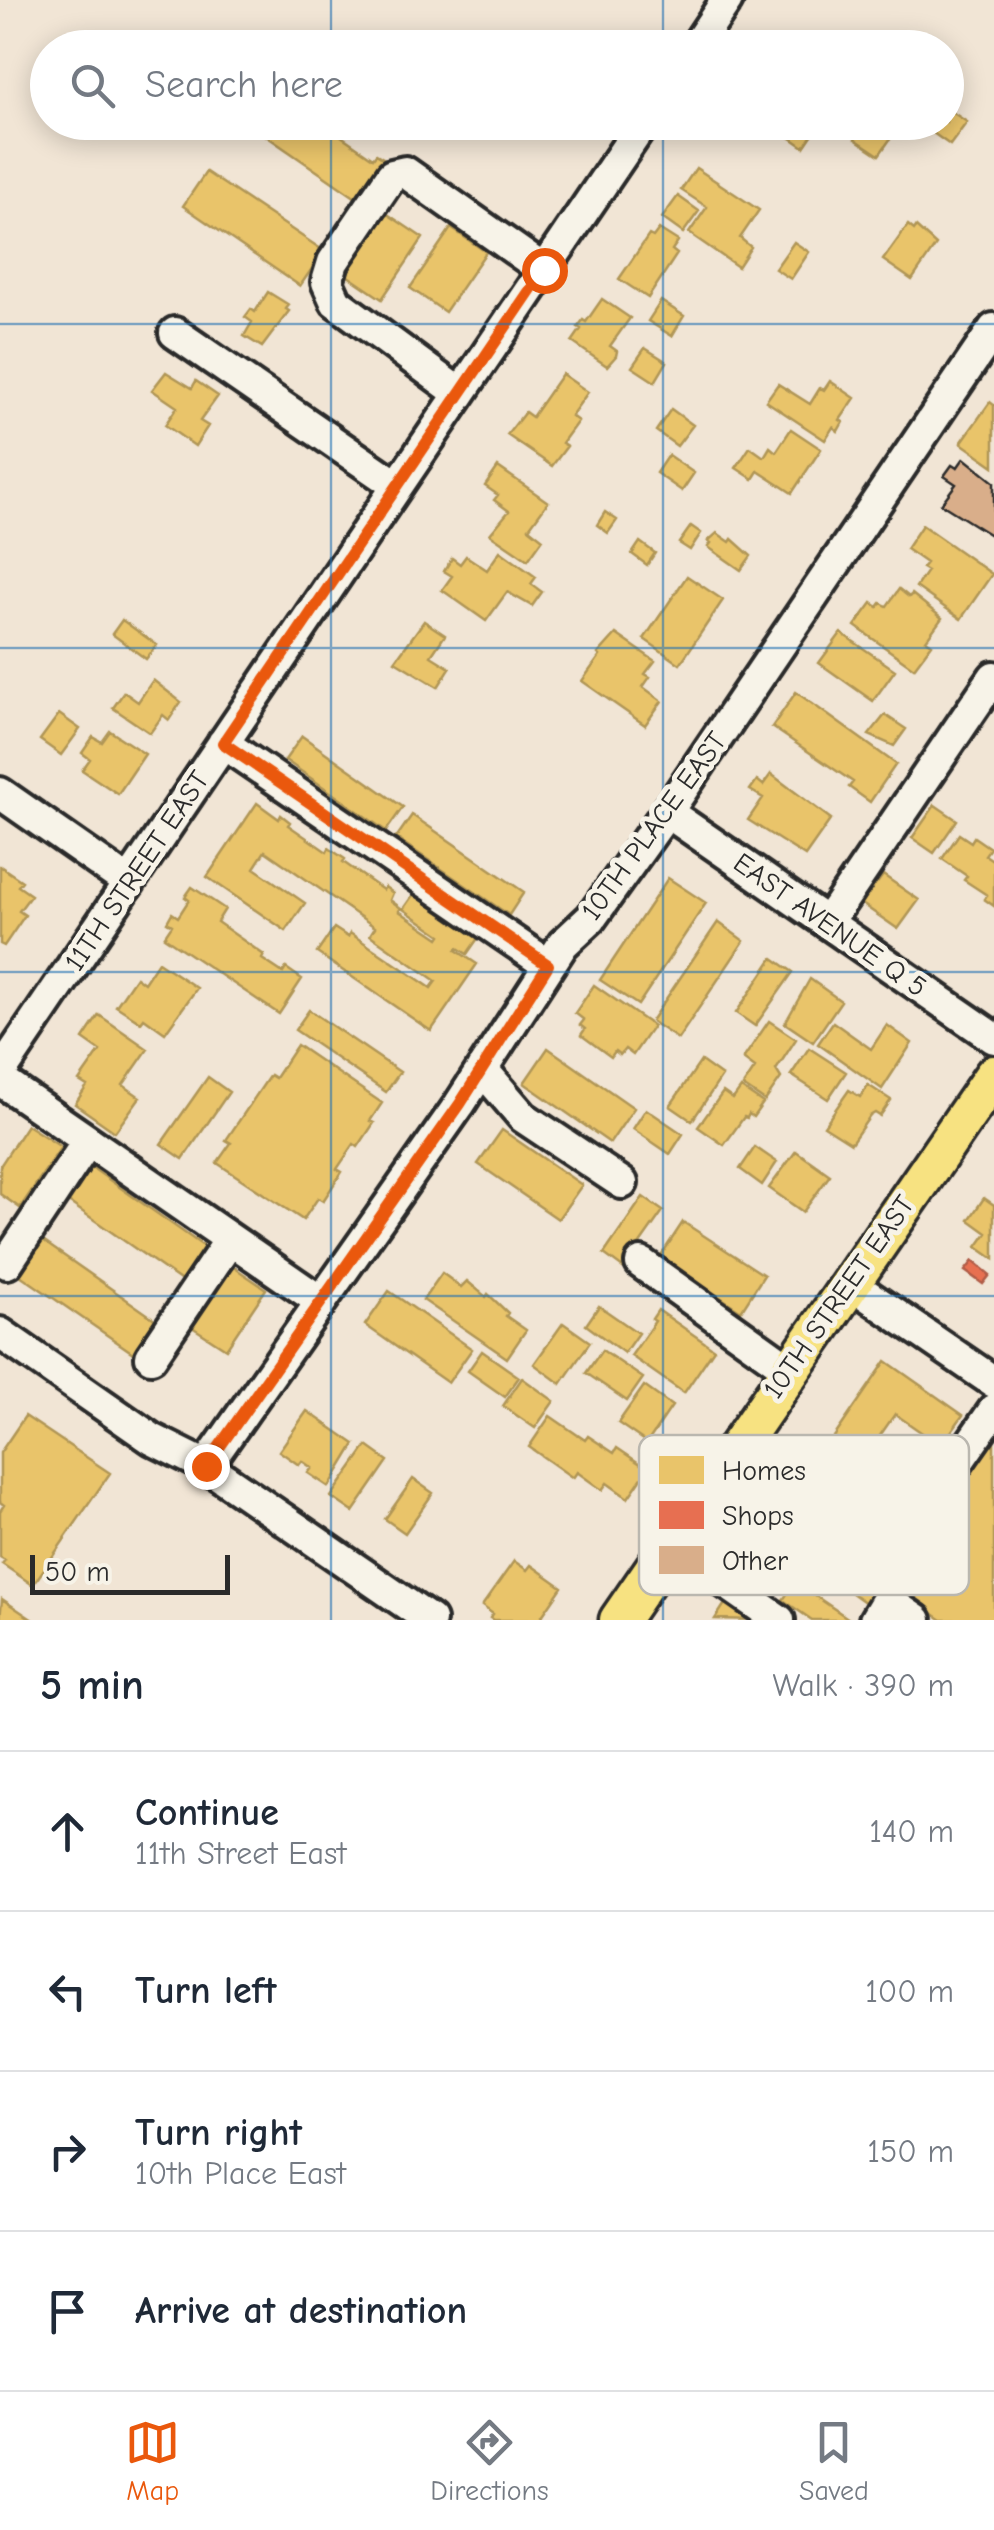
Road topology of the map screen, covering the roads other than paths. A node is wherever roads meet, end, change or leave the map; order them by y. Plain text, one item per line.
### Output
1 (727, 0) edge
2 (707, 30) edge
3 (632, 140) edge
4 (544, 270) junction
5 (994, 329) edge
6 (175, 333) dead end
7 (459, 393) junction
8 (396, 485) junction
9 (994, 678) edge
10 (223, 743) junction
11 (0, 792) edge
12 (667, 812) junction
13 (128, 882) junction
14 (827, 923) junction
15 (548, 965) junction
16 (994, 1038) edge
17 (482, 1069) junction
18 (994, 1074) edge
19 (0, 1076) edge
20 (460, 1104) junction
21 (523, 1117) junction
22 (88, 1141) junction
23 (622, 1182) dead end
24 (230, 1240) junction
25 (7, 1262) dead end
26 (642, 1263) dead end
27 (848, 1282) junction
28 (320, 1301) junction
29 (0, 1333) edge
30 (151, 1357) dead end
31 (790, 1368) junction
32 (994, 1382) edge
33 (994, 1410) edge
34 (744, 1435) edge
35 (969, 1446) edge
36 (206, 1466) junction
37 (639, 1590) edge
38 (744, 1595) edge
39 (430, 1620) edge
40 (619, 1620) edge
41 (780, 1620) edge
42 (875, 1620) edge
43 (916, 1620) edge

1 - 2 street
3 - 4 street, 11TH STREET EAST
4 - 7 street, 11TH STREET EAST
4 - 7 street
5 - 12 street, 10TH PLACE EAST
6 - 8 street
7 - 8 street, 11TH STREET EAST
8 - 10 street, 11TH STREET EAST
9 - 14 street
10 - 13 street, 11TH STREET EAST
10 - 15 street
11 - 13 street
12 - 14 street, EAST AVENUE Q 5
12 - 15 street, 10TH PLACE EAST
13 - 19 street, 11TH STREET EAST
14 - 16 street, EAST AVENUE Q 5
15 - 17 street, 10TH PLACE EAST
17 - 20 street, 10TH PLACE EAST
17 - 21 street
18 - 27 main road, 10TH STREET EAST
19 - 22 street
20 - 21 street
20 - 28 street, 10TH PLACE EAST
21 - 23 street
22 - 24 street
22 - 25 street
24 - 28 street
24 - 30 street
26 - 31 street
27 - 31 main road, 10TH STREET EAST
27 - 32 street
28 - 36 street, 10TH PLACE EAST
29 - 36 street
31 - 34 main road, 10TH STREET EAST
33 - 35 street
36 - 39 street
37 - 40 main road, 10TH STREET EAST
38 - 41 street
42 - 43 street

